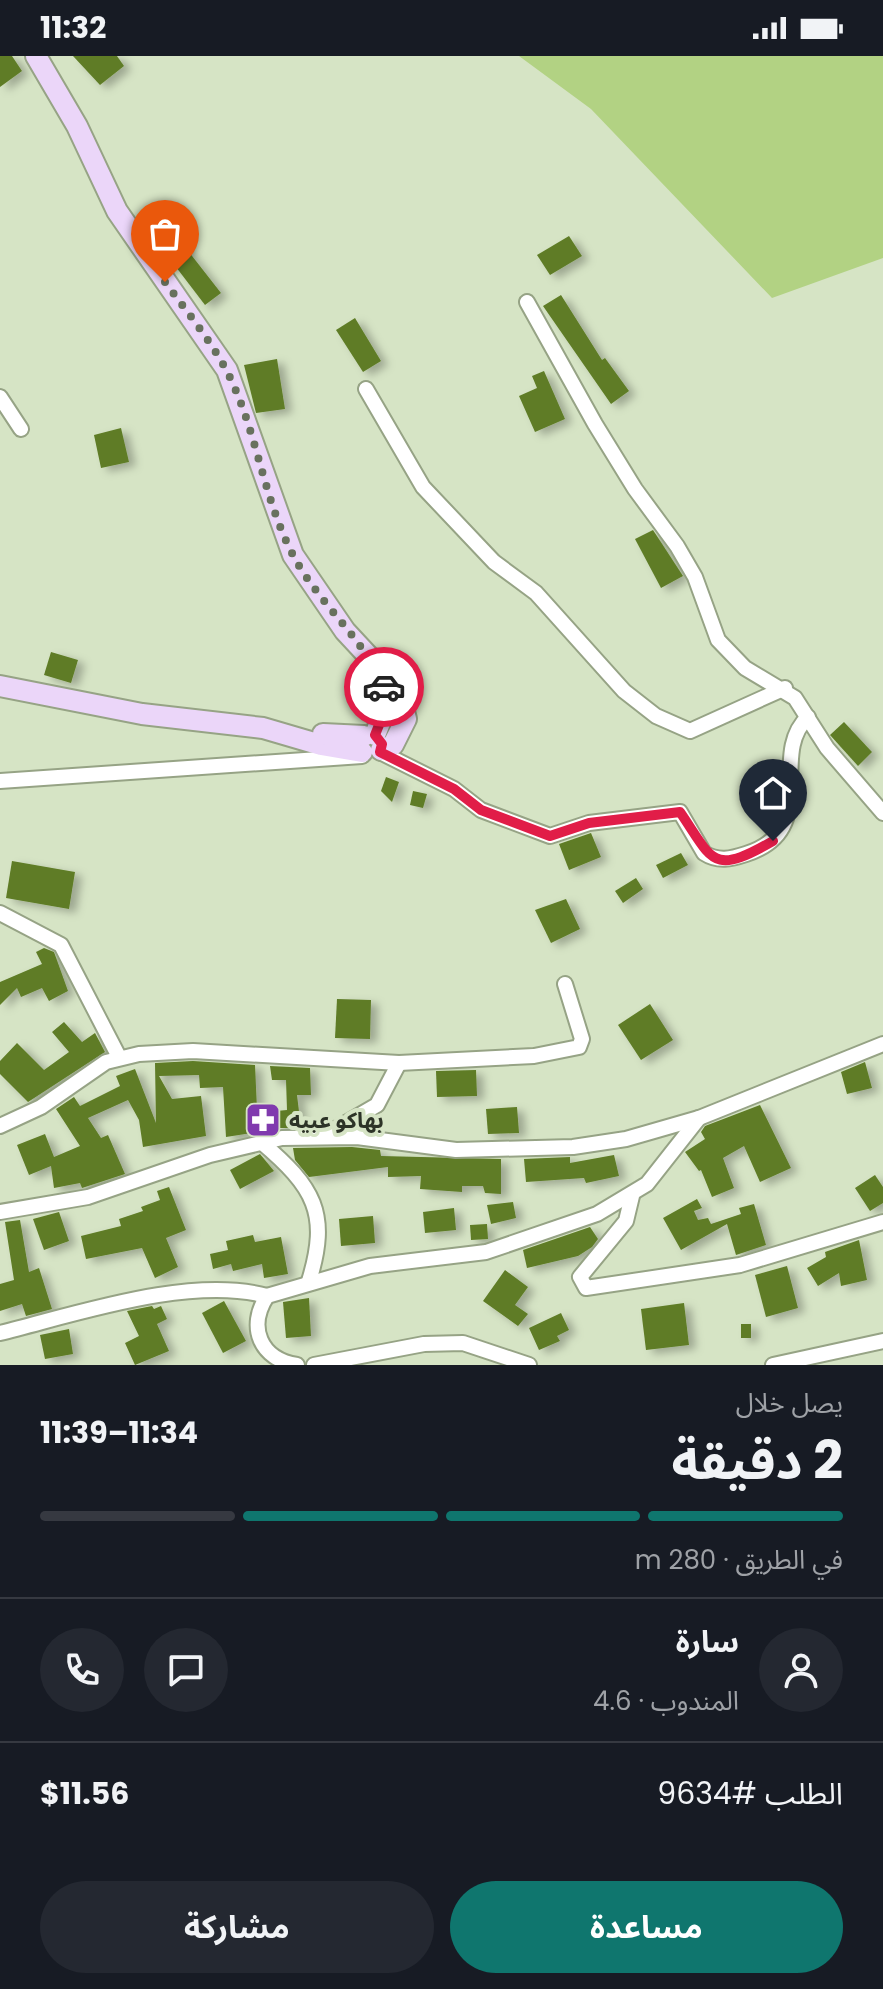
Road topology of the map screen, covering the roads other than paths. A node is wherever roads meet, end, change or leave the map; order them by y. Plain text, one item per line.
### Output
1 (36, 56) edge
2 (527, 302) dead end
3 (366, 389) dead end
4 (0, 397) edge
5 (21, 429) dead end
6 (0, 686) edge
7 (785, 688) junction
8 (808, 717) junction
9 (371, 747) junction
10 (0, 781) edge
11 (883, 813) edge
12 (0, 913) edge
13 (565, 984) dead end
14 (883, 1044) edge
15 (119, 1057) junction
16 (399, 1063) junction
17 (699, 1118) junction
18 (0, 1126) edge
19 (324, 1136) junction
20 (261, 1142) junction
21 (632, 1196) junction
22 (0, 1212) edge
23 (883, 1222) edge
24 (309, 1281) junction
25 (267, 1296) junction
26 (0, 1333) edge
27 (883, 1341) edge
28 (297, 1365) edge
29 (314, 1365) edge
30 (529, 1365) edge
31 (773, 1365) edge

1 - 9 main road
2 - 7 street
3 - 7 street
4 - 5 street
6 - 9 main road
7 - 8 street
8 - 9 street
8 - 11 street
9 - 10 street
12 - 15 street
13 - 16 street
14 - 17 street
15 - 16 street
15 - 18 street
16 - 19 street
17 - 19 street
17 - 21 street
19 - 20 street
20 - 22 street
20 - 24 street
21 - 23 street
21 - 24 street
24 - 25 street
25 - 26 street
25 - 28 street
27 - 31 street
29 - 30 street

